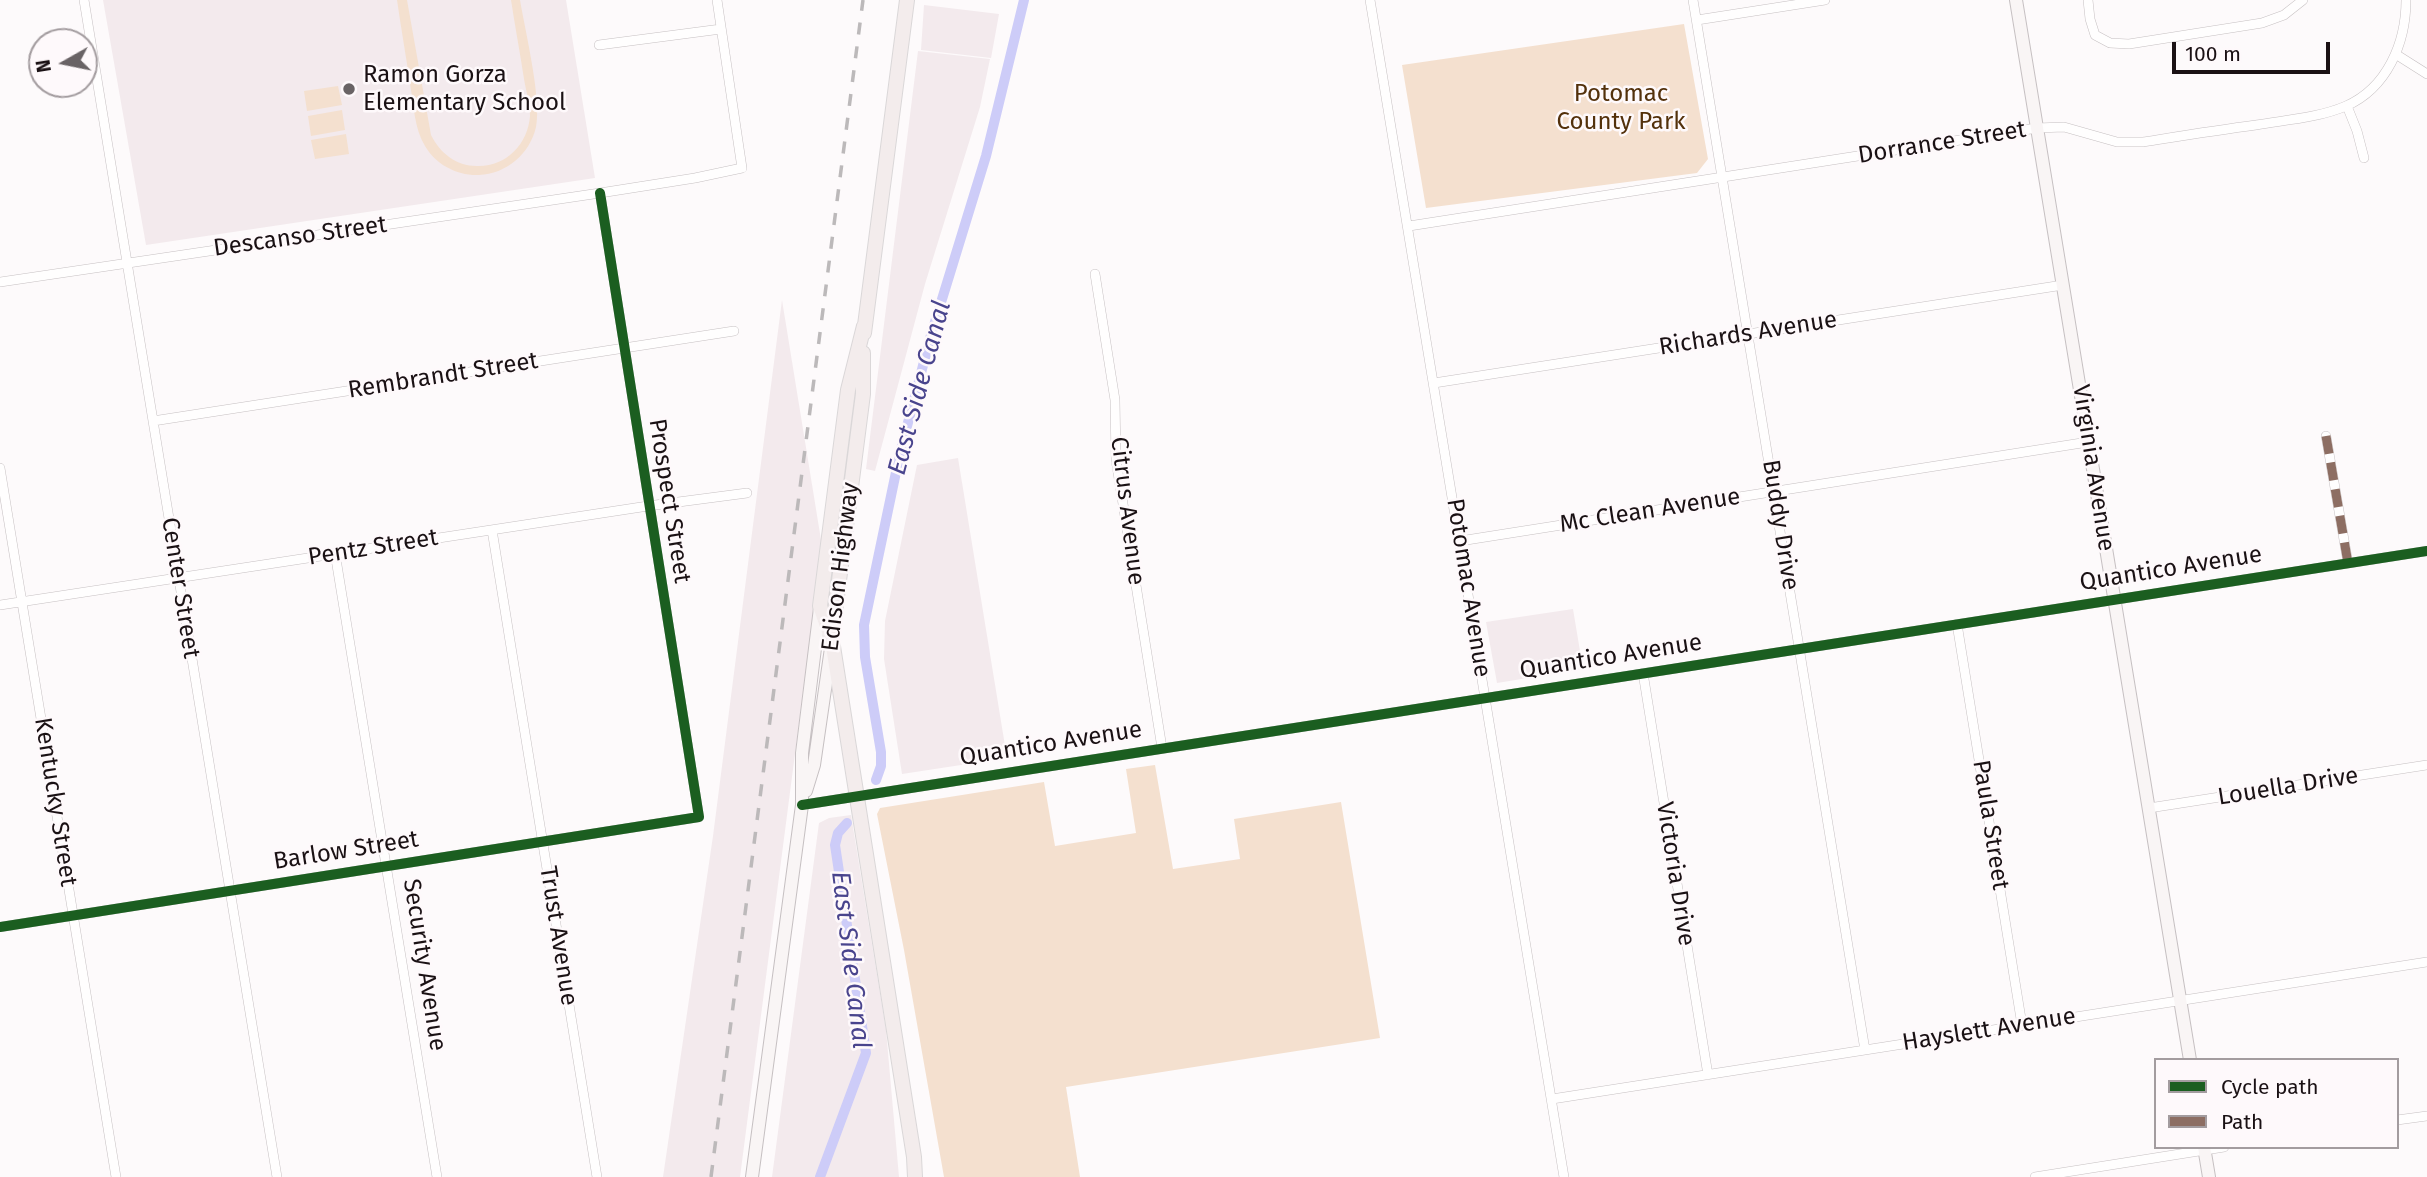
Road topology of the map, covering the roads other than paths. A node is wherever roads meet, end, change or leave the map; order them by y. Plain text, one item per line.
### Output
1 (84, 0) edge
2 (717, 0) edge
3 (907, 0) edge
4 (1370, 0) edge
5 (1693, 0) edge
6 (1825, 0) edge
7 (2016, 0) edge
8 (2088, 0) edge
9 (2302, 0) edge
10 (2406, 0) edge
11 (1697, 20) junction
12 (721, 29) junction
13 (599, 45) dead end
14 (2397, 55) junction
15 (2427, 74) edge
16 (2347, 106) junction
17 (2037, 128) junction
18 (2364, 158) dead end
19 (1723, 177) junction
20 (600, 192) junction
21 (1409, 226) junction
22 (127, 262) junction
23 (1095, 274) dead end
24 (0, 282) edge
25 (2063, 285) junction
26 (864, 326) junction
27 (734, 331) dead end
28 (1748, 334) junction
29 (624, 348) junction
30 (1434, 383) junction
31 (153, 421) junction
32 (2326, 436) dead end
33 (2088, 442) junction
34 (0, 467) edge
35 (1774, 491) junction
36 (747, 493) dead end
37 (648, 506) junction
38 (492, 530) junction
39 (1460, 541) junction
40 (2427, 551) edge
41 (335, 553) junction
42 (2348, 563) junction
43 (178, 577) junction
44 (2114, 599) junction
45 (22, 601) junction
46 (0, 605) edge
47 (820, 606) junction
48 (1957, 624) junction
49 (832, 640) junction
50 (1800, 649) junction
51 (1643, 673) junction
52 (1486, 698) junction
53 (1162, 748) junction
54 (2427, 765) edge
55 (857, 796) junction
56 (802, 805) junction
57 (2149, 808) junction
58 (699, 817) joint
59 (542, 842) junction
60 (386, 866) junction
61 (230, 891) junction
62 (74, 915) junction
63 (0, 927) edge
64 (2427, 962) edge
65 (2180, 1000) junction
66 (2022, 1025) junction
67 (1865, 1050) junction
68 (2190, 1058) edge
69 (1708, 1075) junction
70 (1552, 1099) junction
71 (2427, 1116) edge
72 (2399, 1120) edge
73 (2205, 1149) edge
74 (915, 1157) junction
75 (116, 1177) edge
76 (276, 1177) edge
77 (437, 1177) edge
78 (597, 1177) edge
79 (752, 1177) edge
80 (915, 1177) edge
81 (921, 1177) edge
82 (1564, 1177) edge
83 (2035, 1177) edge
84 (2209, 1177) edge

1 - 22 street, Center Street
2 - 12 street
3 - 26 main road, Edison Highway
4 - 21 street, Potomac Avenue
5 - 11 street, Buddy Drive
6 - 11 street
7 - 17 street, Virginia Avenue
8 - 9 street
10 - 14 street, Dorrance Street
11 - 19 street, Buddy Drive
12 - 13 street
12 - 20 street, Descanso Street
14 - 15 street
14 - 16 street, Dorrance Street
16 - 17 street, Dorrance Street
16 - 18 street
17 - 19 street, Dorrance Street
17 - 25 street, Virginia Avenue
19 - 21 street, Dorrance Street
19 - 28 street, Buddy Drive
20 - 22 street, Descanso Street
20 - 29 street, Prospect Street
21 - 30 street, Potomac Avenue
22 - 24 street, Descanso Street
22 - 31 street, Center Street
23 - 53 street, Citrus Avenue
25 - 28 street, Richards Avenue
25 - 33 street, Virginia Avenue
26 - 47 main road, Edison Highway
26 - 49 main road, Edison Highway
27 - 29 street, Rembrandt Street
28 - 30 street, Richards Avenue
28 - 35 street, Buddy Drive
29 - 31 street, Rembrandt Street
29 - 37 street, Prospect Street
30 - 39 street, Potomac Avenue
31 - 43 street, Center Street
32 - 42 street
33 - 35 street, Mc Clean Avenue
33 - 44 street, Virginia Avenue
34 - 45 street, Kentucky Street
35 - 39 street, Mc Clean Avenue
35 - 50 street, Buddy Drive
36 - 37 street, Pentz Street
37 - 38 street, Pentz Street
37 - 58 street, Prospect Street
38 - 41 street, Pentz Street
38 - 59 street, Trust Avenue
39 - 52 street, Potomac Avenue
40 - 42 street, Quantico Avenue
41 - 43 street, Pentz Street
41 - 60 street, Security Avenue
42 - 44 street, Quantico Avenue
43 - 45 street, Pentz Street
43 - 61 street, Center Street
44 - 48 street, Quantico Avenue
44 - 57 street, Virginia Avenue
45 - 46 street, Pentz Street
45 - 62 street, Kentucky Street
47 - 49 main road
47 - 56 street, Edison Highway
48 - 50 street, Quantico Avenue
48 - 66 street, Paula Street
49 - 55 main road
49 - 56 street, Edison Highway
50 - 51 street, Quantico Avenue
50 - 67 street, Buddy Drive
51 - 52 street, Quantico Avenue
51 - 69 street, Victoria Drive
52 - 53 street, Quantico Avenue
52 - 70 street, Potomac Avenue
53 - 55 street, Quantico Avenue
54 - 57 street, Louella Drive
55 - 56 street, Quantico Avenue
55 - 74 main road
56 - 79 street, Edison Highway
57 - 65 street, Virginia Avenue
58 - 59 street, Barlow Street
59 - 60 street, Barlow Street
59 - 78 street, Trust Avenue
60 - 61 street, Barlow Street
60 - 77 street, Security Avenue
61 - 62 street, Barlow Street
61 - 76 street, Center Street
62 - 63 street, Barlow Street
62 - 75 street, Kentucky Street
64 - 65 street, Hayslett Avenue
65 - 66 street, Hayslett Avenue
65 - 68 street, Virginia Avenue
66 - 67 street, Hayslett Avenue
67 - 69 street, Hayslett Avenue
69 - 70 street, Hayslett Avenue
70 - 82 street, Potomac Avenue
71 - 72 street
73 - 83 street
73 - 84 street
74 - 80 main road
74 - 81 main road

